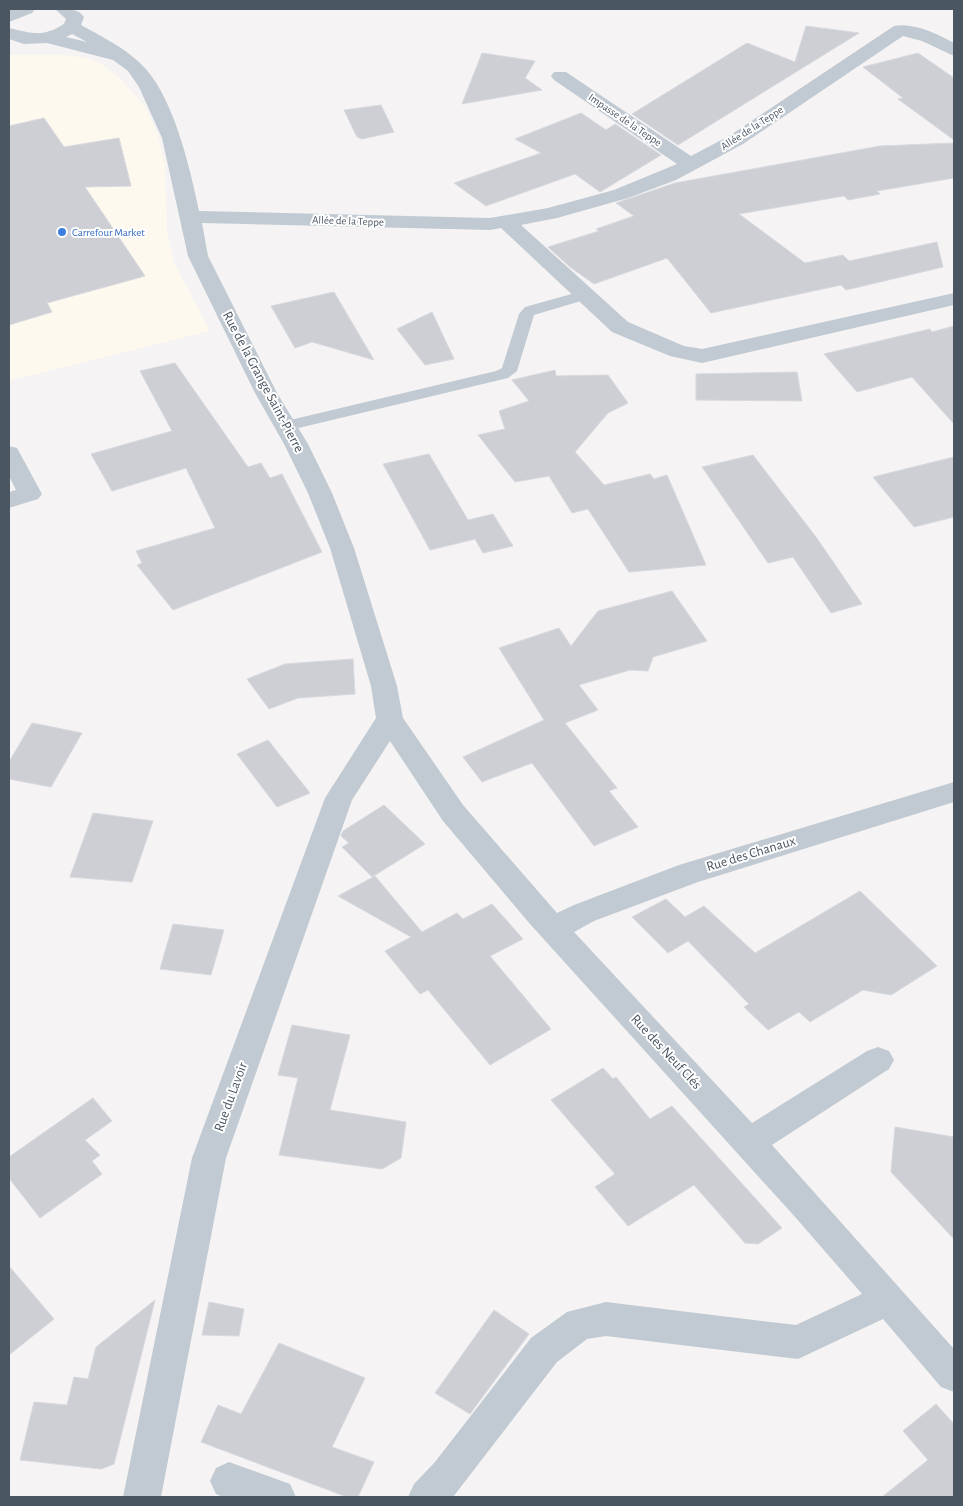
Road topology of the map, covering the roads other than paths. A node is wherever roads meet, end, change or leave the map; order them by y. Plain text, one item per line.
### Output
1 (63, 9) edge
2 (72, 27) junction
3 (9, 33) edge
4 (49, 38) junction
5 (954, 51) edge
6 (119, 56) junction
7 (560, 76) dead end
8 (690, 164) junction
9 (190, 217) junction
10 (506, 222) junction
11 (586, 295) junction
12 (954, 299) edge
13 (286, 426) junction
14 (9, 454) edge
15 (9, 500) edge
16 (390, 719) junction
17 (954, 792) edge
18 (553, 929) junction
19 (878, 1060) dead end
20 (749, 1142) junction
21 (887, 1298) junction
22 (954, 1375) edge
23 (229, 1481) dead end
24 (142, 1497) edge
25 (277, 1497) edge
26 (427, 1497) edge

1 - 2 street
2 - 4 street
2 - 6 street, Rue de la Grange Saint-Pierre
3 - 4 street
4 - 6 street, Rue de la Grange Saint-Pierre
5 - 8 street, Allée de la Teppe
6 - 9 street, Rue de la Grange Saint-Pierre
7 - 8 street, Impasse de la Teppe
8 - 10 street, Allée de la Teppe
9 - 10 street, Allée de la Teppe
9 - 13 street, Rue de la Grange Saint-Pierre
10 - 11 street
11 - 12 street
11 - 13 lane
13 - 16 street, Rue de la Grange Saint-Pierre
14 - 15 street
16 - 18 street, Rue des Neuf Clés
16 - 24 street, Rue du Lavoir
17 - 18 street, Rue des Chanaux
18 - 20 street, Rue des Neuf Clés
19 - 20 street
20 - 21 street, Rue des Neuf Clés
21 - 22 street, Rue des Neuf Clés
21 - 26 street
23 - 25 street

